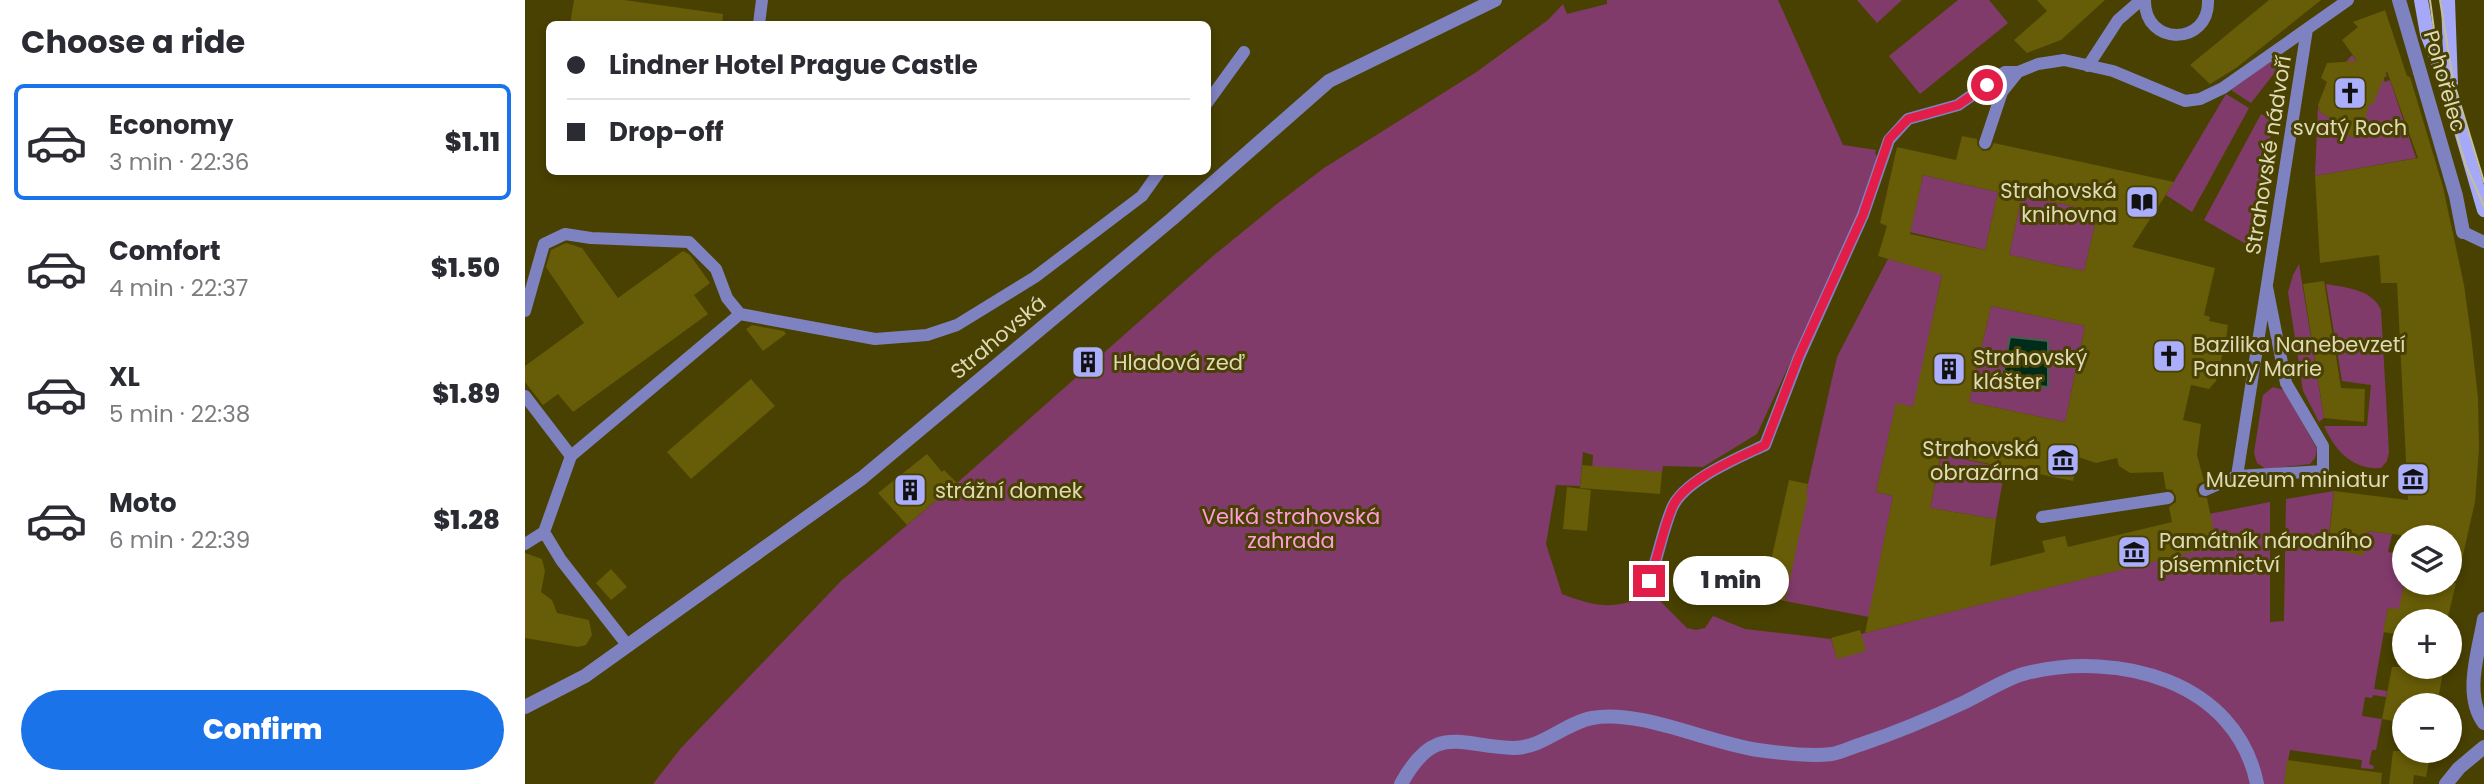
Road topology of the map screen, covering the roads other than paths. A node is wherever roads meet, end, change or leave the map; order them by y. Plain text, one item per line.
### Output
1 (762, 0) edge
2 (1495, 0) edge
3 (2143, 0) edge
4 (2208, 0) edge
5 (2348, 0) edge
6 (2399, 0) edge
7 (2421, 0) edge
8 (2448, 0) edge
9 (759, 21) edge
10 (2307, 29) junction
11 (1244, 52) dead end
12 (2088, 66) junction
13 (2018, 72) junction
14 (1211, 97) edge
15 (2451, 97) junction
16 (1985, 143) dead end
17 (2473, 171) junction
18 (1158, 175) edge
19 (2484, 187) edge
20 (2484, 210) edge
21 (2463, 232) joint
22 (2484, 243) edge
23 (2267, 287) junction
24 (525, 311) edge
25 (740, 314) junction
26 (525, 396) edge
27 (571, 456) junction
28 (2237, 476) junction
29 (2205, 489) dead end
30 (2168, 498) dead end
31 (2042, 517) dead end
32 (544, 532) junction
33 (525, 544) edge
34 (1649, 581) dead end
35 (2484, 619) edge
36 (628, 646) junction
37 (525, 707) edge
38 (2484, 723) edge
39 (2484, 747) edge
40 (1401, 784) edge
41 (2257, 784) edge
42 (2447, 784) edge

1 - 9 lane
2 - 36 street, Strahovská
3 - 4 lane
3 - 12 lane
5 - 10 lane
6 - 21 street, Pohořelec
7 - 15 main road
8 - 15 main road
10 - 12 lane
10 - 23 lane, Strahovské nádvoří
11 - 14 lane
12 - 13 lane
13 - 16 lane
13 - 34 lane
15 - 17 main road
17 - 19 main road
17 - 20 main road
18 - 25 lane
21 - 22 lane, Pohořelec
23 - 28 lane, Strahovské nádvoří
23 - 28 lane, Strahovské nádvoří
24 - 25 lane
25 - 27 lane
26 - 27 lane
27 - 32 lane
28 - 29 lane
30 - 31 lane
32 - 33 lane
32 - 36 lane
35 - 38 street
36 - 37 street, Strahovská
39 - 42 street
40 - 41 street

